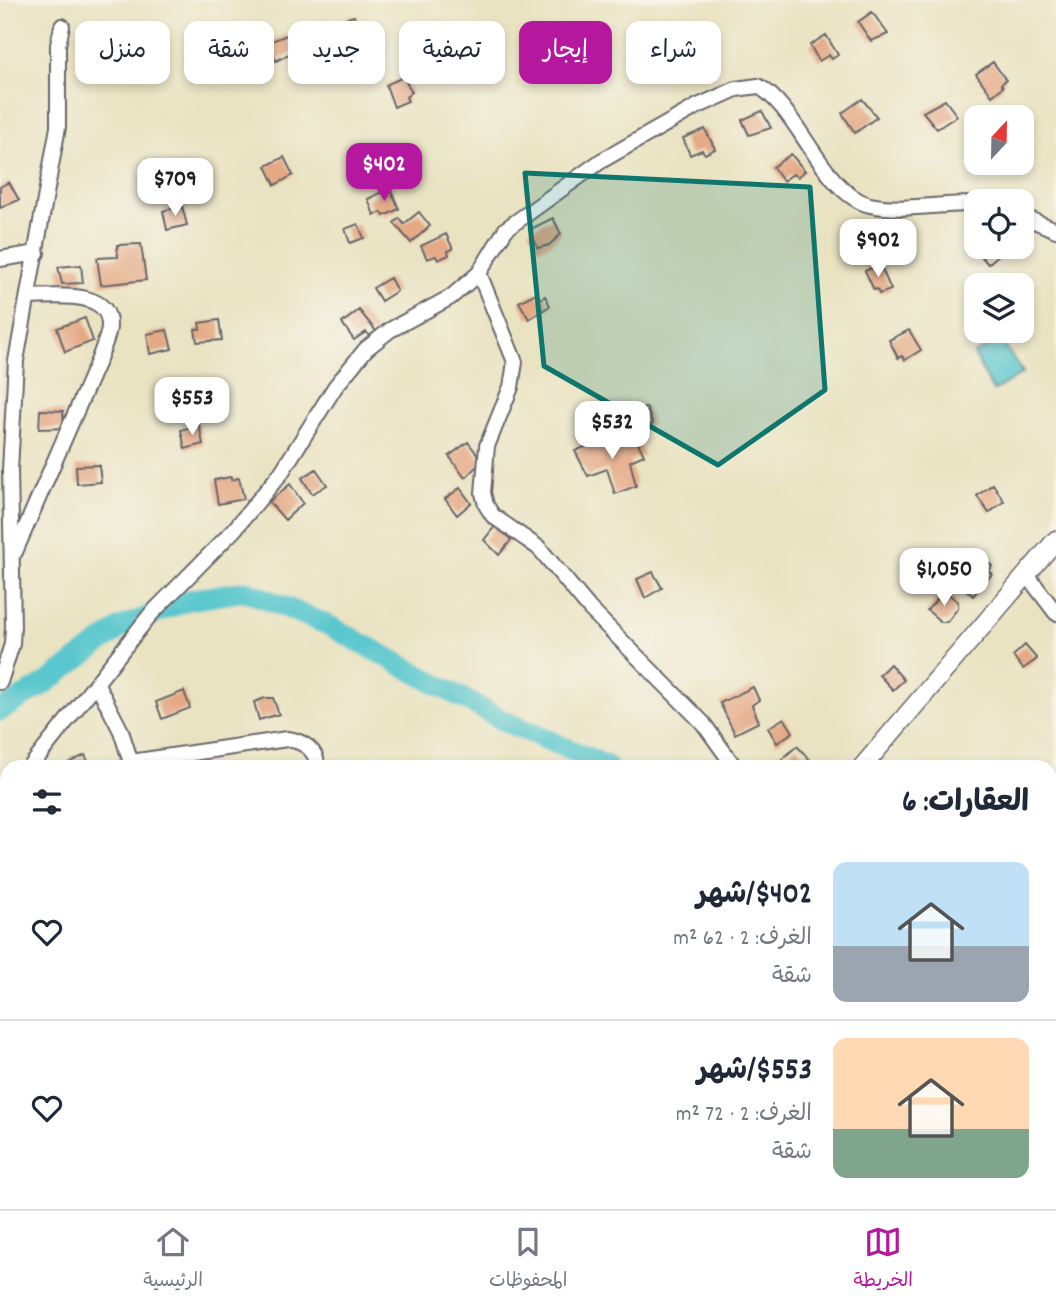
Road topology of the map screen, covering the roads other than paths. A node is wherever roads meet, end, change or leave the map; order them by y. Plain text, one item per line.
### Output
1 (62, 26) dead end
2 (964, 204) edge
3 (1034, 221) edge
4 (1056, 230) edge
5 (37, 253) junction
6 (0, 259) edge
7 (478, 274) junction
8 (28, 297) junction
9 (5, 470) edge
10 (1056, 540) edge
11 (13, 557) junction
12 (1027, 575) junction
13 (1056, 612) edge
14 (0, 682) edge
15 (97, 684) junction
16 (37, 760) edge
17 (131, 760) edge
18 (157, 760) edge
19 (315, 760) edge
20 (730, 760) edge
21 (868, 760) edge

1 - 5 street
2 - 7 street
3 - 4 street
5 - 6 street
5 - 8 street
7 - 15 street
7 - 20 street
8 - 9 street
8 - 11 street
9 - 11 street
10 - 12 main road
11 - 14 street
12 - 13 street
12 - 21 main road
15 - 16 street
15 - 17 street
18 - 19 street

